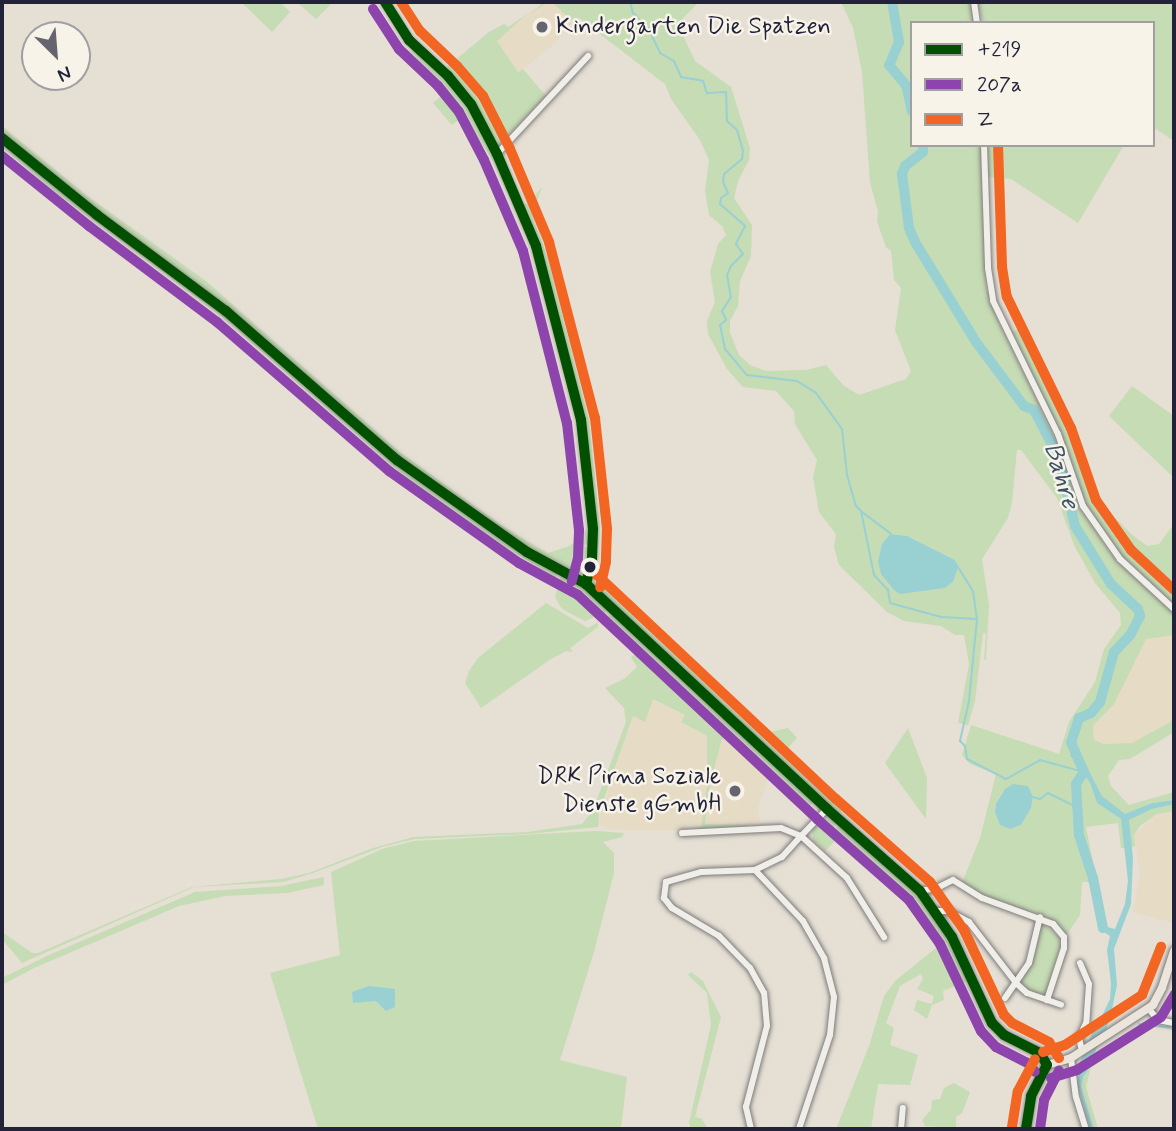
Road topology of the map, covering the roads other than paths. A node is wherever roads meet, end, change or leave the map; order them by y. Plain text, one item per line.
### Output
1 (385, 2) edge
2 (974, 2) edge
3 (977, 21) edge
4 (588, 56) dead end
5 (2, 138) edge
6 (984, 147) edge
7 (497, 154) junction
8 (586, 584) junction
9 (1174, 609) edge
10 (827, 809) junction
11 (682, 833) dead end
12 (802, 836) junction
13 (755, 870) junction
14 (920, 891) junction
15 (936, 911) junction
16 (1040, 917) junction
17 (884, 937) dead end
18 (1174, 951) edge
19 (1080, 963) dead end
20 (1017, 984) junction
21 (1005, 998) dead end
22 (1046, 1000) junction
23 (1061, 1005) dead end
24 (1149, 1009) junction
25 (1174, 1023) edge
26 (1084, 1050) junction
27 (1071, 1058) junction
28 (1047, 1065) junction
29 (902, 1108) dead end
30 (751, 1129) edge
31 (799, 1129) edge
32 (901, 1129) edge
33 (1027, 1129) edge
34 (1086, 1129) edge

1 - 7 street
2 - 3 street
4 - 7 street
5 - 8 main road
6 - 9 street
7 - 8 street
8 - 10 main road
10 - 12 street
10 - 14 main road
11 - 12 street
12 - 13 street
12 - 17 street
13 - 30 street
13 - 31 street
14 - 15 main road
14 - 16 street
15 - 20 street
15 - 28 main road
16 - 20 street
16 - 22 street
18 - 24 main road
19 - 26 street
20 - 21 street
20 - 22 street
22 - 23 street
24 - 25 street
24 - 26 main road
26 - 27 main road
27 - 28 main road
27 - 34 street
28 - 33 main road
29 - 32 street

